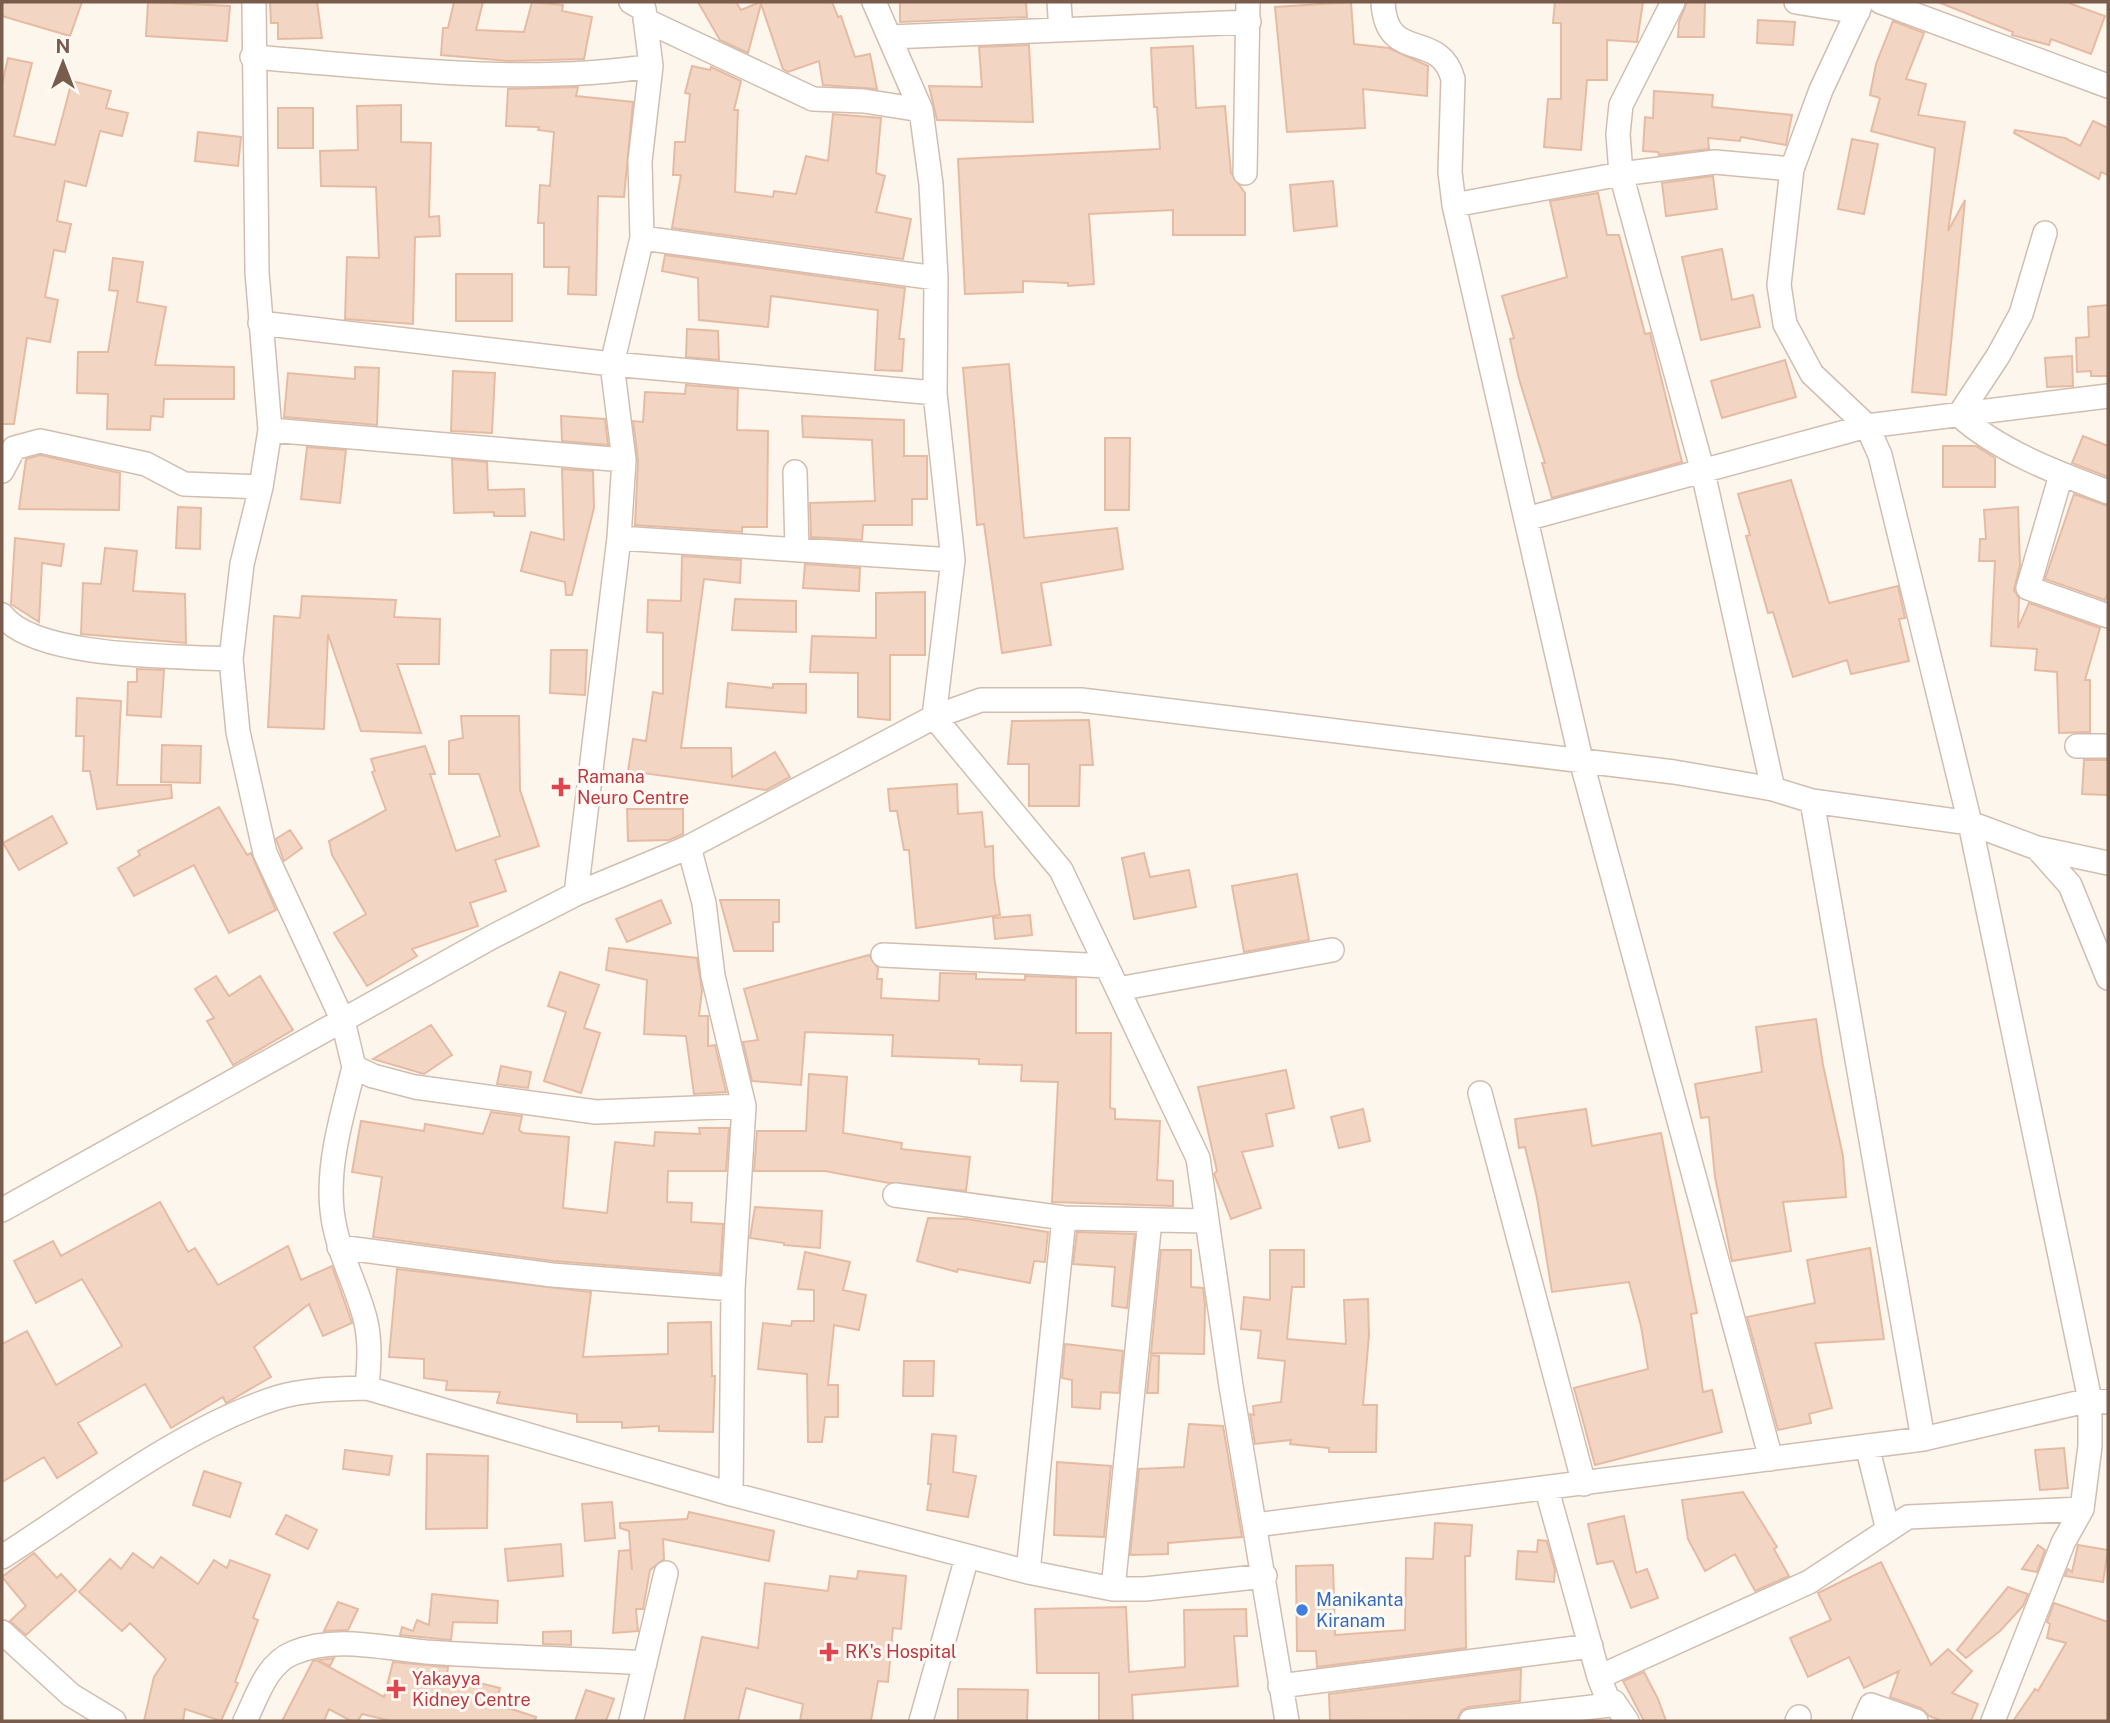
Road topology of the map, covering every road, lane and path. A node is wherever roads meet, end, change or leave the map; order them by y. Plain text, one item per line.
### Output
1 (254, 2) edge
2 (874, 2) edge
3 (1059, 2) edge
4 (1383, 2) edge
5 (1673, 2) edge
6 (1796, 2) edge
7 (1881, 2) edge
8 (1860, 7) edge
9 (638, 11) edge
10 (1248, 12) edge
11 (1061, 30) junction
12 (890, 37) junction
13 (252, 57) junction
14 (651, 66) junction
15 (2108, 86) edge
16 (921, 110) junction
17 (1792, 169) junction
18 (1245, 173) dead end
19 (1621, 174) junction
20 (1454, 205) junction
21 (2045, 233) dead end
22 (642, 238) junction
23 (936, 278) junction
24 (260, 323) junction
25 (612, 364) junction
26 (935, 393) junction
27 (2108, 396) edge
28 (1959, 415) junction
29 (1867, 426) junction
30 (270, 430) junction
31 (624, 460) junction
32 (2, 471) edge
33 (795, 472) dead end
34 (1703, 472) junction
35 (2061, 475) junction
36 (261, 487) junction
37 (2108, 492) edge
38 (1526, 519) junction
39 (619, 538) junction
40 (797, 550) junction
41 (953, 560) junction
42 (2, 615) edge
43 (2108, 616) edge
44 (231, 659) junction
45 (934, 717) junction
46 (2077, 746) dead end
47 (2108, 746) edge
48 (1581, 760) junction
49 (1773, 789) junction
50 (1812, 801) junction
51 (1970, 823) junction
52 (688, 848) junction
53 (2037, 848) junction
54 (2108, 863) edge
55 (576, 894) junction
56 (1332, 950) dead end
57 (883, 955) dead end
58 (1107, 966) junction
59 (2108, 978) edge
60 (1118, 989) junction
61 (342, 1021) junction
62 (354, 1067) junction
63 (1480, 1093) dead end
64 (744, 1106) junction
65 (895, 1195) dead end
66 (2, 1210) edge
67 (1064, 1218) junction
68 (1150, 1220) junction
69 (1205, 1221) junction
70 (339, 1247) junction
71 (733, 1289) junction
72 (367, 1388) junction
73 (2099, 1401) edge
74 (1923, 1439) junction
75 (1867, 1446) junction
76 (1771, 1459) junction
77 (1584, 1484) junction
78 (1547, 1490) junction
79 (730, 1494) junction
80 (2082, 1509) junction
81 (1256, 1525) junction
82 (1888, 1530) junction
83 (2, 1557) edge
84 (967, 1557) junction
85 (1028, 1572) junction
86 (666, 1573) dead end
87 (1265, 1576) junction
88 (1113, 1589) junction
89 (2, 1632) edge
90 (1591, 1646) junction
91 (645, 1663) junction
92 (1599, 1676) junction
93 (1280, 1686) junction
94 (1612, 1709) edge
95 (114, 1721) edge
96 (245, 1721) edge
97 (631, 1721) edge
98 (921, 1721) edge
99 (1287, 1721) edge
100 (1471, 1721) edge
101 (1627, 1721) edge
102 (1864, 1721) edge
103 (1916, 1721) edge
104 (1993, 1721) edge

1 - 13 street
2 - 12 street
3 - 11 street
4 - 20 street
5 - 19 street
6 - 8 street
7 - 15 street
8 - 17 street
9 - 14 street
9 - 16 street
10 - 11 street
10 - 18 street
11 - 12 street
12 - 16 street
13 - 14 street
13 - 24 street
14 - 22 street
16 - 23 street
17 - 19 street
17 - 29 street
19 - 20 street
19 - 34 street
20 - 38 street
21 - 28 street
22 - 23 street
22 - 25 street
23 - 26 street
24 - 25 street
24 - 30 street
25 - 26 street
25 - 31 street
26 - 41 street
27 - 28 street
28 - 29 street
28 - 35 street
29 - 34 street
29 - 51 street
30 - 31 street
30 - 36 street
31 - 39 street
32 - 36 street
33 - 40 street
34 - 38 street
34 - 49 street
35 - 37 street
35 - 43 street
36 - 44 street
38 - 48 street
39 - 40 street
39 - 55 street
40 - 41 street
41 - 45 street
42 - 44 street
44 - 61 street
45 - 48 street
45 - 52 street
45 - 58 street
46 - 47 street
48 - 49 street
48 - 76 street
49 - 50 street
50 - 51 street
50 - 74 street
51 - 53 street
51 - 73 street
52 - 55 street
52 - 64 street
53 - 54 street
53 - 59 street
55 - 61 street
56 - 60 street
57 - 58 street
58 - 60 street
60 - 69 street
61 - 62 street
61 - 66 street
62 - 64 street
62 - 70 street
63 - 77 street
64 - 71 street
65 - 67 street
67 - 68 street
67 - 85 street
68 - 69 street
68 - 88 street
69 - 81 street
70 - 71 street
70 - 72 street
71 - 79 street
72 - 79 street
72 - 83 street
73 - 74 street
73 - 80 street
74 - 75 street
75 - 76 street
75 - 82 street
76 - 77 street
77 - 78 street
78 - 81 street
78 - 90 street
79 - 84 street
80 - 82 street
80 - 104 street
81 - 87 street
82 - 92 street
84 - 85 street
84 - 98 street
85 - 88 street
86 - 91 street
87 - 88 street
87 - 93 street
89 - 95 street
90 - 92 street
90 - 93 street
91 - 96 street
91 - 97 street
92 - 94 street
93 - 99 street
94 - 100 street
94 - 101 street
102 - 103 street

